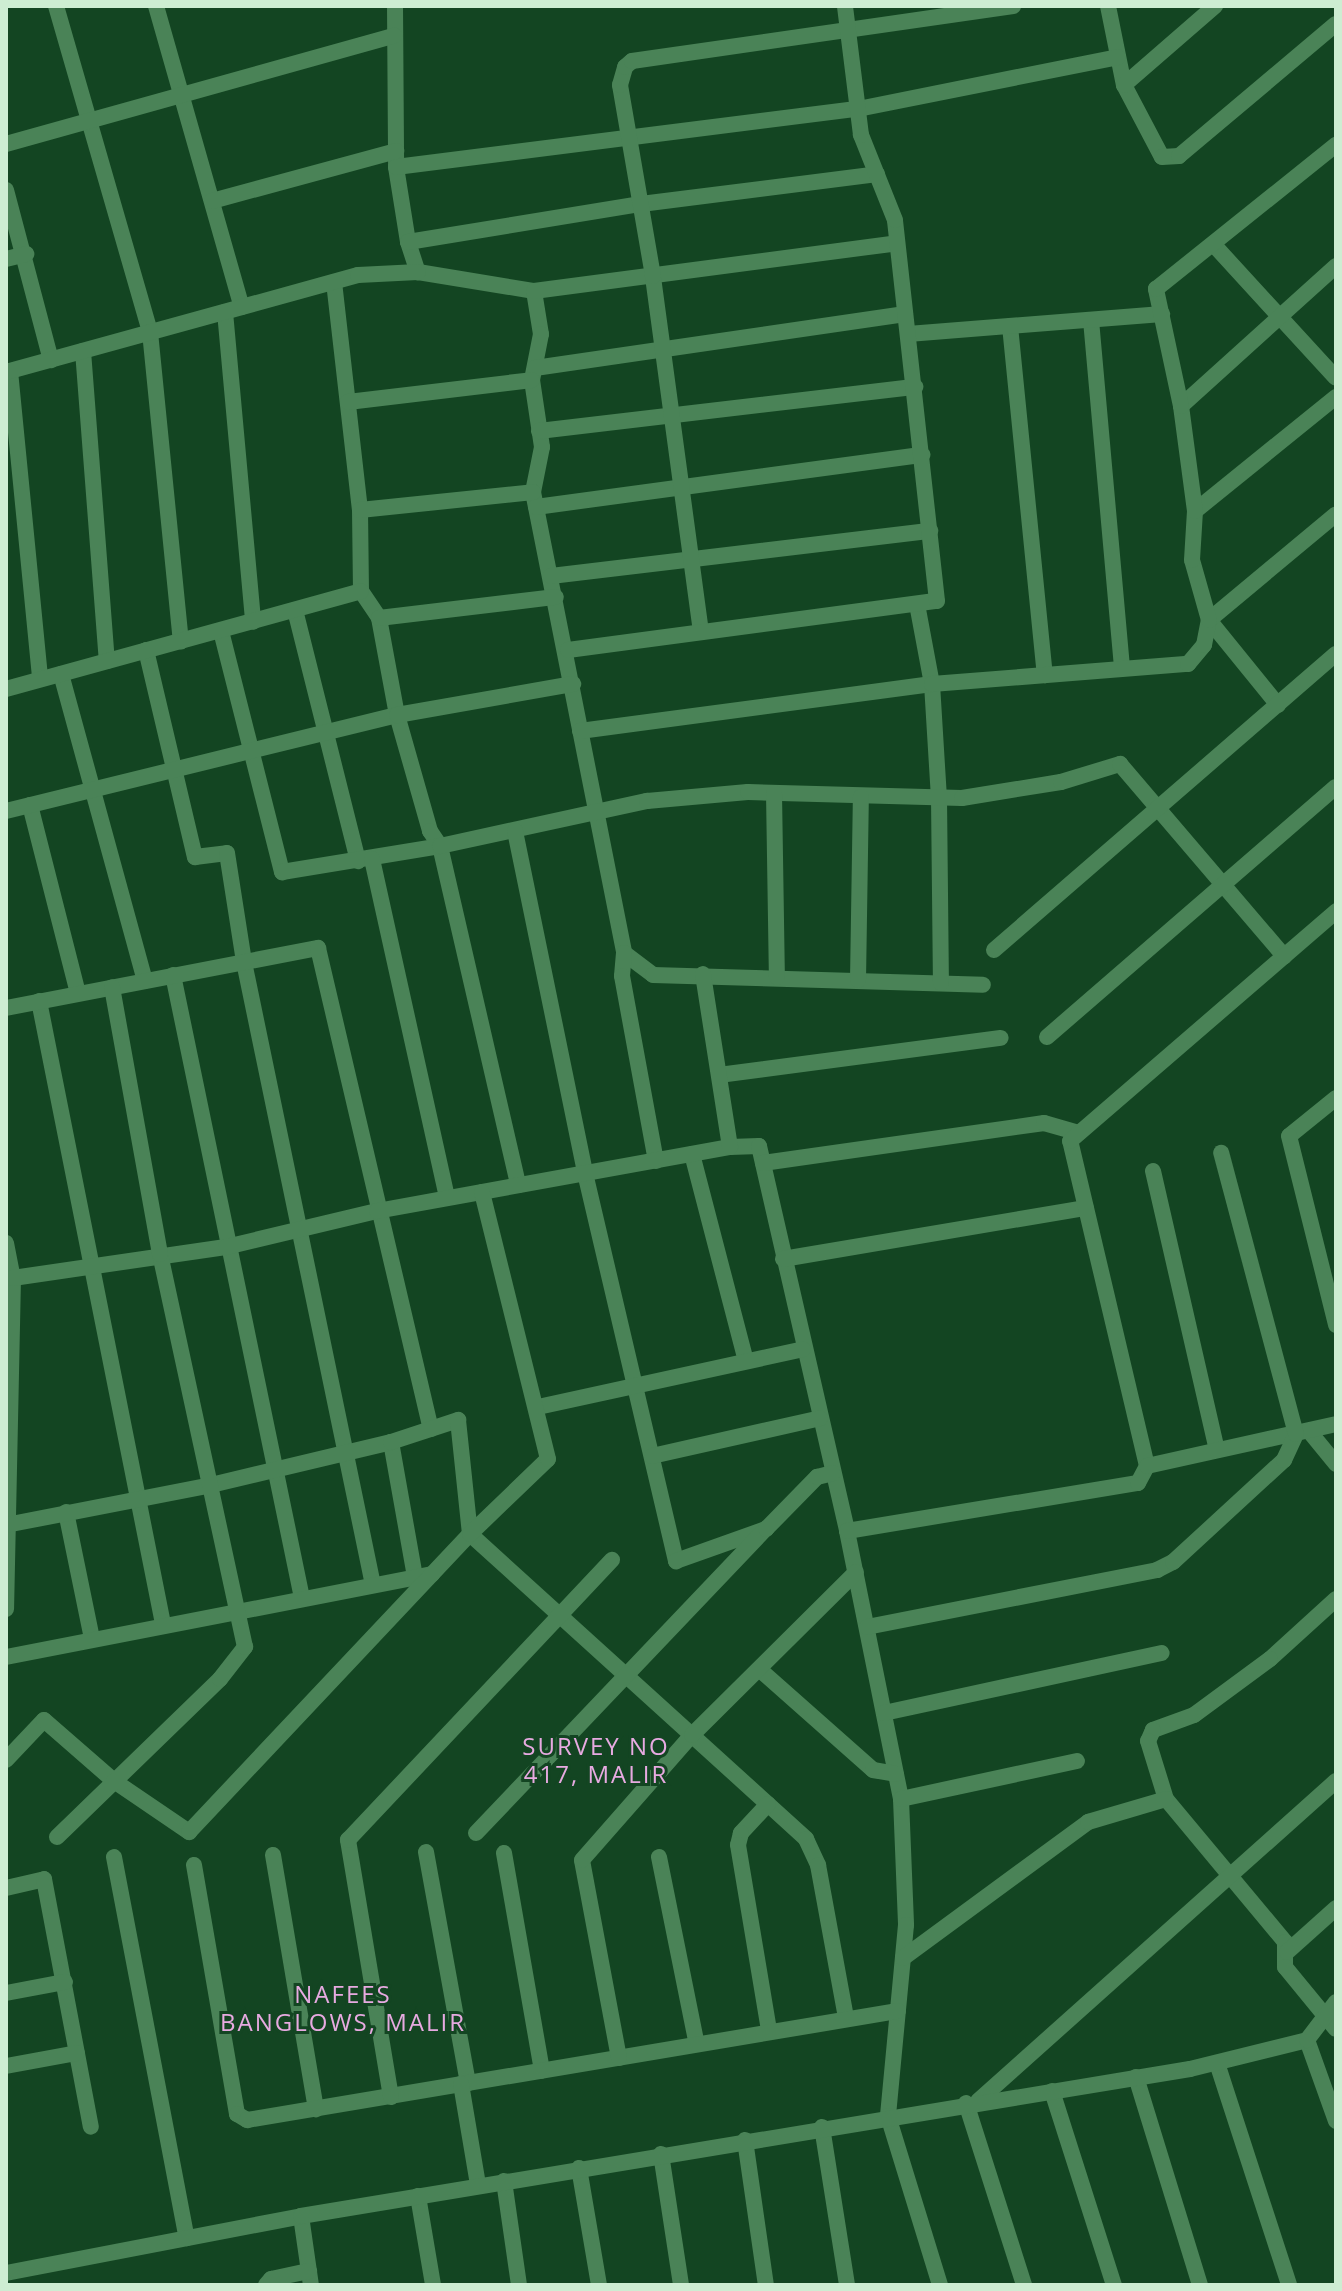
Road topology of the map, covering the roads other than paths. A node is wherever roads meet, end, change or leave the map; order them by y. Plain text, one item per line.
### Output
1 (56, 6) edge
2 (156, 6) edge
3 (395, 6) edge
4 (845, 6) edge
5 (1013, 6) edge
6 (1108, 6) edge
7 (1215, 6) edge
8 (1336, 24) edge
9 (849, 33) junction
10 (394, 36) junction
11 (1118, 57) junction
12 (1124, 85) junction
13 (182, 95) junction
14 (858, 109) junction
15 (88, 121) junction
16 (629, 136) junction
17 (6, 144) edge
18 (1336, 145) edge
19 (396, 159) junction
20 (877, 174) junction
21 (6, 190) edge
22 (212, 201) junction
23 (641, 204) junction
24 (408, 242) junction
25 (897, 243) junction
26 (1214, 245) junction
27 (26, 254) junction
28 (6, 259) edge
29 (1336, 266) edge
30 (418, 272) junction
31 (653, 276) junction
32 (334, 282) junction
33 (534, 291) junction
34 (242, 307) junction
35 (225, 312) junction
36 (905, 314) junction
37 (1162, 314) junction
38 (1279, 314) junction
39 (1091, 320) junction
40 (1010, 326) junction
41 (150, 332) junction
42 (908, 334) junction
43 (661, 349) junction
44 (83, 351) junction
45 (51, 360) junction
46 (8, 372) edge
47 (534, 374) junction
48 (1336, 378) edge
49 (915, 387) junction
50 (1336, 397) edge
51 (348, 402) junction
52 (1181, 406) junction
53 (671, 416) junction
54 (539, 431) junction
55 (923, 455) junction
56 (683, 487) junction
57 (535, 499) junction
58 (360, 510) junction
59 (1195, 511) junction
60 (1336, 514) edge
61 (930, 531) junction
62 (691, 559) junction
63 (551, 576) junction
64 (361, 591) junction
65 (556, 597) junction
66 (917, 604) junction
67 (295, 610) junction
68 (379, 618) junction
69 (1209, 620) junction
70 (253, 622) junction
71 (221, 631) junction
72 (701, 632) junction
73 (181, 641) junction
74 (146, 650) junction
75 (568, 650) junction
76 (1336, 654) edge
77 (107, 661) junction
78 (1122, 669) junction
79 (61, 674) junction
80 (1045, 675) junction
81 (40, 679) junction
82 (573, 684) junction
83 (932, 684) junction
84 (6, 689) edge
85 (1278, 705) junction
86 (397, 715) junction
87 (580, 731) junction
88 (327, 732) junction
89 (253, 750) junction
90 (176, 769) junction
91 (1336, 787) edge
92 (91, 790) junction
93 (774, 793) junction
94 (861, 797) junction
95 (939, 798) junction
96 (30, 805) junction
97 (1159, 810) junction
98 (6, 811) edge
99 (593, 814) junction
100 (515, 831) junction
101 (440, 846) junction
102 (365, 860) junction
103 (1224, 886) junction
104 (1335, 914) edge
105 (994, 950) dead end
106 (624, 953) junction
107 (1284, 956) junction
108 (244, 962) junction
109 (703, 974) junction
110 (173, 975) junction
111 (777, 977) junction
112 (858, 980) junction
113 (145, 981) junction
114 (941, 983) junction
115 (983, 985) dead end
116 (112, 987) junction
117 (78, 993) junction
118 (39, 1001) junction
119 (7, 1004) edge
120 (1047, 1037) dead end
121 (1001, 1038) dead end
122 (719, 1075) junction
123 (1336, 1098) edge
124 (1079, 1133) junction
125 (730, 1147) junction
126 (1221, 1153) dead end
127 (692, 1154) junction
128 (656, 1161) junction
129 (763, 1163) junction
130 (1153, 1171) dead end
131 (585, 1173) junction
132 (518, 1185) junction
133 (482, 1192) junction
134 (447, 1198) junction
135 (1086, 1208) junction
136 (377, 1211) junction
137 (300, 1228) junction
138 (6, 1243) edge
139 (226, 1247) junction
140 (160, 1254) junction
141 (783, 1259) junction
142 (90, 1265) junction
143 (13, 1278) junction
144 (10, 1300) edge
145 (1336, 1325) edge
146 (803, 1349) junction
147 (746, 1361) junction
148 (636, 1386) junction
149 (538, 1407) junction
150 (820, 1418) junction
151 (1336, 1424) edge
152 (431, 1429) junction
153 (1303, 1432) junction
154 (391, 1442) junction
155 (1217, 1450) junction
156 (349, 1452) junction
157 (652, 1456) junction
158 (1336, 1464) edge
159 (1147, 1466) junction
160 (274, 1468) junction
161 (833, 1473) junction
162 (211, 1485) junction
163 (138, 1498) junction
164 (66, 1512) junction
165 (9, 1524) edge
166 (766, 1529) junction
167 (847, 1531) junction
168 (470, 1534) junction
169 (612, 1560) dead end
170 (856, 1572) junction
171 (424, 1576) junction
172 (373, 1585) junction
173 (302, 1598) junction
174 (1336, 1599) edge
175 (6, 1609) edge
176 (237, 1610) junction
177 (557, 1613) junction
178 (163, 1624) junction
179 (867, 1627) junction
180 (92, 1639) junction
181 (1162, 1653) dead end
182 (6, 1657) edge
183 (759, 1669) junction
184 (625, 1674) junction
185 (884, 1713) junction
186 (692, 1735) junction
187 (6, 1760) edge
188 (1077, 1761) dead end
189 (896, 1774) junction
190 (114, 1781) junction
191 (1336, 1781) edge
192 (901, 1799) junction
193 (1166, 1799) junction
194 (768, 1804) junction
195 (476, 1833) dead end
196 (57, 1837) dead end
197 (426, 1852) dead end
198 (504, 1853) dead end
199 (273, 1855) dead end
200 (114, 1857) dead end
201 (659, 1857) dead end
202 (194, 1865) dead end
203 (1231, 1875) junction
204 (6, 1888) edge
205 (1336, 1908) edge
206 (1287, 1952) junction
207 (903, 1958) junction
208 (65, 1982) junction
209 (6, 1993) edge
210 (1336, 2002) edge
211 (898, 2011) junction
212 (1322, 2013) junction
213 (846, 2017) junction
214 (1336, 2029) edge
215 (769, 2030) junction
216 (1307, 2040) junction
217 (696, 2041) junction
218 (77, 2053) junction
219 (619, 2058) junction
220 (1217, 2063) junction
221 (6, 2066) edge
222 (542, 2071) junction
223 (1136, 2077) junction
224 (465, 2084) junction
225 (1052, 2091) junction
226 (391, 2097) junction
227 (972, 2103) junction
228 (316, 2109) junction
229 (888, 2116) junction
230 (1336, 2121) edge
231 (91, 2127) dead end
232 (822, 2127) junction
233 (745, 2140) junction
234 (661, 2154) junction
235 (579, 2168) junction
236 (504, 2181) junction
237 (478, 2185) junction
238 (418, 2196) junction
239 (301, 2216) junction
240 (187, 2238) junction
241 (48, 2265) junction
242 (6, 2273) edge
243 (310, 2278) edge
244 (29, 2285) edge
245 (266, 2285) edge
246 (433, 2285) edge
247 (519, 2285) edge
248 (599, 2285) edge
249 (681, 2285) edge
250 (766, 2285) edge
251 (847, 2285) edge
252 (940, 2285) edge
253 (1024, 2285) edge
254 (1114, 2285) edge
255 (1200, 2285) edge
256 (1289, 2285) edge

1 - 15 street
2 - 13 street
3 - 10 street
4 - 9 street
5 - 9 street
6 - 11 street
7 - 12 street
8 - 12 street
9 - 14 street
9 - 16 street
10 - 13 street
10 - 19 street
11 - 12 street
11 - 14 street
13 - 15 street
13 - 22 street
14 - 16 street
14 - 20 street
15 - 17 street
15 - 41 street
16 - 19 street
16 - 23 street
18 - 26 street
19 - 22 street
19 - 24 street
20 - 23 street
20 - 25 street
21 - 27 street
22 - 34 street
23 - 24 street
23 - 31 street
24 - 30 street
25 - 31 street
25 - 36 street
26 - 37 street
26 - 38 street
27 - 28 street
27 - 45 street
29 - 38 street
30 - 32 street
30 - 33 street
31 - 33 street
31 - 43 street
32 - 34 street
32 - 51 street
33 - 47 street
34 - 35 street
35 - 41 street
35 - 70 street
36 - 42 street
36 - 43 street
37 - 39 street
37 - 52 street
38 - 48 street
38 - 52 street
39 - 40 street
39 - 78 street
40 - 42 street
40 - 80 street
41 - 44 street
41 - 73 street
42 - 49 street
43 - 47 street
43 - 53 street
44 - 45 street
44 - 77 street
45 - 46 street
46 - 81 street
47 - 51 street
47 - 54 street
49 - 53 street
49 - 55 street
50 - 59 street
51 - 58 street
52 - 59 street
53 - 54 street
53 - 56 street
54 - 57 street
55 - 56 street
55 - 61 street
56 - 57 street
56 - 62 street
57 - 58 street
57 - 63 street
58 - 64 street
59 - 69 street
60 - 69 street
61 - 62 street
61 - 66 street
62 - 63 street
62 - 72 street
63 - 65 street
64 - 67 street
64 - 68 street
65 - 68 street
65 - 75 street
66 - 72 street
66 - 83 street
67 - 70 street
67 - 88 street
68 - 86 street
69 - 78 street
69 - 85 street
70 - 71 street
71 - 73 street
71 - 89 street
72 - 75 street
73 - 74 street
74 - 77 street
74 - 90 street
75 - 82 street
76 - 85 street
77 - 79 street
78 - 80 street
79 - 81 street
79 - 92 street
80 - 83 street
81 - 84 street
82 - 86 street
82 - 87 street
83 - 87 street
83 - 95 street
85 - 97 street
86 - 88 street
86 - 101 street
87 - 99 street
88 - 89 street
88 - 102 street
89 - 90 street
89 - 102 street
90 - 92 street
90 - 108 street
91 - 103 street
92 - 96 street
92 - 113 street
93 - 94 street
93 - 99 street
93 - 111 street
94 - 95 street
94 - 112 street
95 - 97 street
95 - 114 street
96 - 98 street
96 - 117 street
97 - 103 street
97 - 105 street
99 - 100 street
99 - 106 street
100 - 101 street
100 - 131 street
101 - 102 street
101 - 132 street
102 - 134 street
103 - 107 street
103 - 120 street
104 - 107 street
106 - 109 street
106 - 128 street
107 - 124 street
108 - 110 street
108 - 136 street
108 - 137 street
109 - 111 street
109 - 122 street
110 - 113 street
110 - 139 street
111 - 112 street
112 - 114 street
113 - 116 street
114 - 115 street
116 - 117 street
116 - 140 street
117 - 118 street
118 - 119 street
118 - 142 street
121 - 122 street
122 - 125 street
123 - 145 street
124 - 129 street
124 - 135 street
125 - 127 street
125 - 129 street
126 - 153 street
127 - 128 street
127 - 147 street
128 - 131 street
129 - 141 street
130 - 155 street
131 - 132 street
131 - 148 street
132 - 133 street
133 - 134 street
133 - 149 street
134 - 136 street
135 - 141 street
135 - 159 street
136 - 137 street
136 - 152 street
137 - 139 street
137 - 156 street
138 - 143 street
139 - 140 street
139 - 160 street
140 - 142 street
140 - 162 street
141 - 146 street
142 - 143 street
142 - 163 street
143 - 144 street
144 - 165 street
146 - 147 street
146 - 150 street
147 - 148 street
148 - 149 street
148 - 157 street
149 - 168 street
150 - 157 street
150 - 161 street
151 - 153 street
152 - 154 street
152 - 168 street
153 - 155 street
153 - 158 street
153 - 179 street
154 - 156 street
154 - 171 street
155 - 159 street
156 - 160 street
156 - 172 street
157 - 166 street
159 - 167 street
160 - 162 street
160 - 173 street
161 - 166 street
161 - 167 street
162 - 163 street
162 - 176 street
163 - 164 street
163 - 178 street
164 - 165 street
164 - 180 street
165 - 175 street
166 - 184 street
167 - 170 street
168 - 171 street
168 - 177 street
169 - 177 street
170 - 179 street
170 - 183 street
171 - 172 street
171 - 190 street
172 - 173 street
173 - 176 street
174 - 193 street
176 - 178 street
176 - 190 street
177 - 184 street
177 - 226 street
178 - 180 street
179 - 185 street
180 - 182 street
181 - 185 street
183 - 186 street
183 - 189 street
184 - 186 street
184 - 195 street
185 - 189 street
186 - 194 street
186 - 219 street
187 - 190 street
188 - 192 street
189 - 192 street
190 - 196 street
191 - 203 street
192 - 207 street
193 - 203 street
193 - 207 street
194 - 213 street
194 - 215 street
197 - 224 street
198 - 222 street
199 - 228 street
200 - 240 street
201 - 217 street
202 - 228 street
203 - 206 street
203 - 227 street
204 - 208 street
205 - 206 street
206 - 212 street
207 - 211 street
208 - 209 street
208 - 218 street
210 - 212 street
211 - 213 street
211 - 229 street
212 - 214 street
212 - 216 street
213 - 215 street
215 - 217 street
216 - 220 street
216 - 230 street
217 - 219 street
218 - 221 street
218 - 231 street
219 - 222 street
220 - 223 street
220 - 256 street
222 - 224 street
223 - 225 street
223 - 255 street
224 - 226 street
224 - 237 street
225 - 227 street
225 - 254 street
226 - 228 street
227 - 229 street
227 - 253 street
229 - 232 street
229 - 252 street
232 - 233 street
232 - 251 street
233 - 234 street
233 - 250 street
234 - 235 street
234 - 249 street
235 - 236 street
235 - 248 street
236 - 237 street
236 - 247 street
237 - 238 street
238 - 239 street
238 - 246 street
239 - 240 street
239 - 243 street
240 - 241 street
241 - 242 street
241 - 244 street
243 - 245 street

